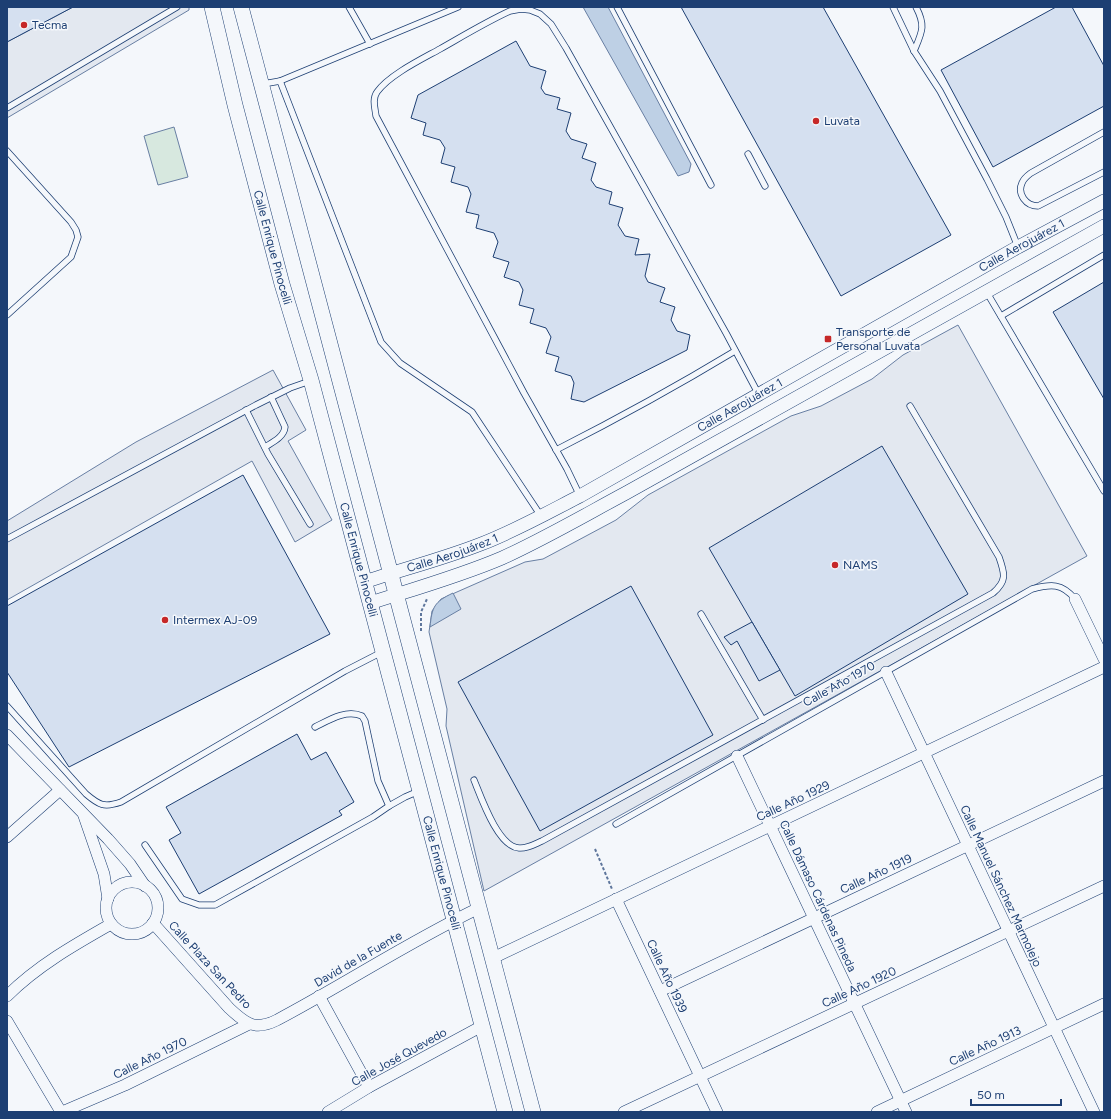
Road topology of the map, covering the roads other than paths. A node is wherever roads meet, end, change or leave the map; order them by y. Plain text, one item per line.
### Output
1 (177, 7) edge
2 (212, 7) edge
3 (241, 7) edge
4 (349, 7) edge
5 (458, 7) edge
6 (617, 7) edge
7 (893, 7) edge
8 (916, 7) edge
9 (370, 44) junction
10 (914, 50) junction
11 (280, 81) junction
12 (262, 84) junction
13 (7, 108) edge
14 (1104, 132) edge
15 (7, 150) edge
16 (748, 154) dead end
17 (1104, 172) edge
18 (711, 185) dead end
19 (765, 186) dead end
20 (1104, 201) edge
21 (1104, 226) edge
22 (1018, 247) junction
23 (1104, 255) edge
24 (986, 291) junction
25 (7, 315) edge
26 (1001, 316) junction
27 (735, 351) junction
28 (311, 380) junction
29 (759, 395) junction
30 (271, 397) junction
31 (910, 406) dead end
32 (246, 410) junction
33 (265, 447) junction
34 (556, 450) junction
35 (1104, 491) edge
36 (580, 496) junction
37 (541, 516) junction
38 (310, 524) dead end
39 (7, 539) edge
40 (391, 573) junction
41 (364, 582) junction
42 (396, 594) junction
43 (1075, 598) joint
44 (370, 603) junction
45 (701, 614) dead end
46 (383, 652) junction
47 (1104, 659) edge
48 (1104, 667) edge
49 (886, 672) junction
50 (7, 706) edge
51 (763, 720) junction
52 (315, 727) dead end
53 (7, 735) edge
54 (924, 753) junction
55 (737, 756) junction
56 (474, 780) dead end
57 (1104, 781) edge
58 (60, 790) junction
59 (420, 790) junction
60 (389, 806) junction
61 (84, 815) junction
62 (616, 824) dead end
63 (770, 826) junction
64 (7, 837) edge
65 (145, 845) dead end
66 (968, 846) junction
67 (145, 886) junction
68 (1104, 886) edge
69 (108, 899) junction
70 (616, 899) junction
71 (479, 908) junction
72 (814, 918) junction
73 (454, 920) junction
74 (153, 923) junction
75 (111, 924) junction
76 (1008, 931) junction
77 (493, 958) junction
78 (660, 991) junction
79 (7, 996) edge
80 (319, 996) junction
81 (854, 1004) junction
82 (1104, 1004) edge
83 (7, 1021) edge
84 (249, 1024) junction
85 (482, 1026) junction
86 (1054, 1028) junction
87 (700, 1076) junction
88 (369, 1087) junction
89 (901, 1101) junction
90 (62, 1112) edge
91 (328, 1112) edge
92 (505, 1112) edge
93 (533, 1112) edge
94 (624, 1112) edge
95 (717, 1112) edge
96 (877, 1112) edge
97 (906, 1112) edge
98 (1094, 1112) edge

1 - 13 lane
2 - 28 main road, Calle Enrique Pinocelli
3 - 12 main road
4 - 9 lane
5 - 9 lane
6 - 18 lane
7 - 10 lane
8 - 10 lane
9 - 11 lane
10 - 22 lane
11 - 12 lane
11 - 37 lane
12 - 40 main road
14 - 17 lane
15 - 25 lane
16 - 19 lane
20 - 22 street, Calle Aerojuárez 1
21 - 24 street, Calle Aerojuárez 1
22 - 29 street, Calle Aerojuárez 1
23 - 26 lane
24 - 26 lane
24 - 42 street, Calle Aerojuárez 1
26 - 35 lane
27 - 29 lane
27 - 34 lane
27 - 34 lane
28 - 30 lane
28 - 41 main road, Calle Enrique Pinocelli
29 - 36 street, Calle Aerojuárez 1
30 - 32 lane
30 - 33 lane
31 - 51 lane
32 - 33 lane
32 - 39 lane
33 - 38 lane
34 - 36 lane
36 - 37 street, Calle Aerojuárez 1
37 - 40 street, Calle Aerojuárez 1
40 - 41 street, Calle Aerojuárez 1
40 - 42 main road
41 - 44 main road, Calle Enrique Pinocelli
42 - 44 street, Calle Aerojuárez 1
42 - 71 main road
43 - 47 street
43 - 49 lane, Calle Año 1970
44 - 46 main road, Calle Enrique Pinocelli
45 - 51 lane
46 - 50 lane
46 - 59 main road, Calle Enrique Pinocelli
48 - 54 street, Calle Año 1929
49 - 54 street, Calle Manuel Sánchez Marmolejo
49 - 55 lane, Calle Año 1970
51 - 56 lane
52 - 60 lane
53 - 58 street
54 - 63 street, Calle Año 1929
54 - 66 street, Calle Manuel Sánchez Marmolejo
55 - 62 lane, Calle Año 1970
55 - 63 street, Calle Dámaso Cárdenas Pineda
57 - 66 street, Calle Año 1919
58 - 61 street
58 - 64 street
59 - 60 lane
59 - 73 main road, Calle Enrique Pinocelli
60 - 65 lane
61 - 67 street
61 - 69 street
63 - 70 street, Calle Año 1929
63 - 72 street, Calle Dámaso Cárdenas Pineda
66 - 72 street, Calle Año 1919
66 - 76 street, Calle Manuel Sánchez Marmolejo
67 - 69 street
67 - 74 street
68 - 76 street, Calle Año 1920
69 - 75 street
70 - 77 street, Calle Año 1929
70 - 78 street, Calle Año 1939
71 - 73 street, David de la Fuente
71 - 77 main road
72 - 78 street, Calle Año 1919
72 - 81 street, Calle Dámaso Cárdenas Pineda
73 - 80 street, David de la Fuente
73 - 85 main road, Calle Enrique Pinocelli
74 - 75 street
74 - 84 street, Calle Plaza San Pedro
75 - 79 street
76 - 81 street, Calle Año 1920
76 - 86 street, Calle Manuel Sánchez Marmolejo
77 - 93 main road
78 - 87 street, Calle Año 1939
80 - 84 street, David de la Fuente
80 - 88 street
81 - 87 street, Calle Año 1920
81 - 89 street, Calle Dámaso Cárdenas Pineda
82 - 86 street, Calle Año 1913
83 - 90 street
84 - 90 street, Calle Año 1970
85 - 88 street, Calle José Quevedo
85 - 92 main road, Calle Enrique Pinocelli
86 - 89 street, Calle Año 1913
86 - 98 street, Calle Manuel Sánchez Marmolejo
87 - 94 street, Calle Año 1920
87 - 95 street, Calle Año 1939
88 - 91 street, Calle José Quevedo
89 - 96 street, Calle Año 1913
89 - 97 street, Calle Dámaso Cárdenas Pineda

